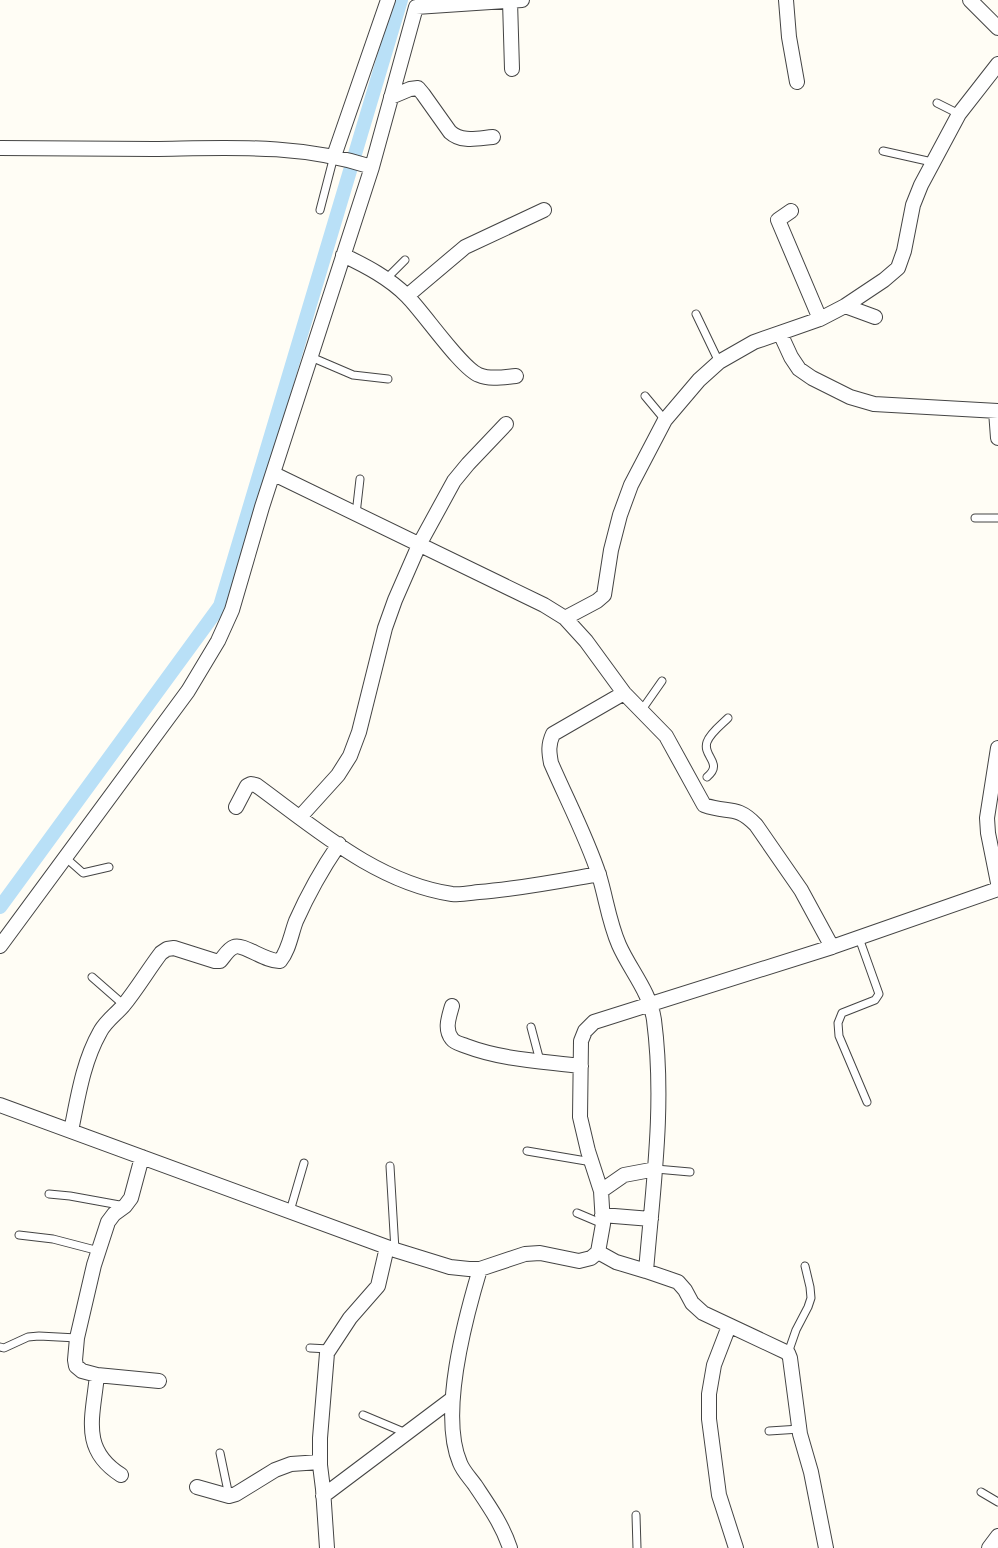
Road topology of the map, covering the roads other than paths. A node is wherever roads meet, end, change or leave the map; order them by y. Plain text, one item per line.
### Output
1 (388, 0) edge
2 (516, 0) edge
3 (786, 0) edge
4 (970, 0) edge
5 (417, 4) edge
6 (998, 28) edge
7 (998, 64) edge
8 (512, 69) dead end
9 (797, 82) dead end
10 (391, 97) junction
11 (937, 103) dead end
12 (959, 114) junction
13 (493, 137) dead end
14 (0, 148) edge
15 (883, 151) dead end
16 (339, 157) junction
17 (932, 162) junction
18 (368, 166) junction
19 (320, 210) dead end
20 (544, 210) dead end
21 (791, 211) dead end
22 (343, 255) junction
23 (406, 260) dead end
24 (386, 279) junction
25 (407, 296) junction
26 (845, 306) junction
27 (696, 314) dead end
28 (875, 317) dead end
29 (820, 319) junction
30 (780, 333) junction
31 (311, 357) junction
32 (719, 362) junction
33 (516, 376) dead end
34 (388, 379) dead end
35 (645, 396) dead end
36 (997, 411) edge
37 (665, 420) junction
38 (506, 424) dead end
39 (998, 438) edge
40 (274, 474) junction
41 (360, 478) dead end
42 (356, 514) junction
43 (975, 518) dead end
44 (998, 518) edge
45 (419, 545) junction
46 (566, 618) junction
47 (662, 681) dead end
48 (624, 693) junction
49 (640, 711) junction
50 (728, 718) dead end
51 (998, 748) edge
52 (707, 777) dead end
53 (236, 807) dead end
54 (300, 817) junction
55 (338, 844) junction
56 (66, 858) junction
57 (109, 867) dead end
58 (599, 874) junction
59 (998, 883) edge
60 (998, 890) edge
61 (859, 938) junction
62 (0, 946) edge
63 (832, 947) junction
64 (92, 977) dead end
65 (124, 1005) junction
66 (452, 1006) dead end
67 (650, 1006) junction
68 (531, 1027) dead end
69 (540, 1061) junction
70 (580, 1066) junction
71 (867, 1102) dead end
72 (0, 1105) edge
73 (71, 1131) junction
74 (527, 1151) dead end
75 (142, 1157) junction
76 (592, 1162) junction
77 (304, 1163) dead end
78 (390, 1166) dead end
79 (656, 1169) junction
80 (690, 1172) dead end
81 (601, 1191) junction
82 (49, 1194) dead end
83 (125, 1206) junction
84 (290, 1211) junction
85 (577, 1213) dead end
86 (651, 1219) junction
87 (603, 1220) junction
88 (18, 1236) dead end
89 (391, 1249) junction
90 (99, 1251) junction
91 (598, 1252) junction
92 (805, 1266) dead end
93 (480, 1269) junction
94 (646, 1270) junction
95 (729, 1326) junction
96 (77, 1338) junction
97 (0, 1347) edge
98 (310, 1348) dead end
99 (330, 1349) junction
100 (788, 1353) junction
101 (97, 1375) junction
102 (159, 1381) dead end
103 (452, 1399) junction
104 (363, 1414) dead end
105 (800, 1429) junction
106 (768, 1432) dead end
107 (406, 1433) junction
108 (220, 1453) dead end
109 (320, 1462) junction
110 (121, 1475) dead end
111 (197, 1487) dead end
112 (982, 1492) dead end
113 (228, 1496) junction
114 (324, 1496) junction
115 (998, 1502) edge
116 (636, 1515) dead end
117 (998, 1536) edge
118 (327, 1548) edge
119 (510, 1548) edge
120 (637, 1548) edge
121 (736, 1548) edge
122 (826, 1548) edge
123 (989, 1548) edge

1 - 16 street
2 - 5 street
2 - 8 street
3 - 9 street
4 - 6 street
5 - 10 street
7 - 12 street
10 - 13 street
10 - 18 street
11 - 12 lane
12 - 17 street
14 - 16 street
15 - 17 lane
16 - 18 street
16 - 19 lane
17 - 26 street
18 - 22 street
20 - 25 street
21 - 29 street
22 - 24 street
22 - 31 street
23 - 24 lane
24 - 25 street
25 - 33 street
26 - 28 street
26 - 29 street
27 - 32 lane
29 - 30 street
30 - 32 street
30 - 36 street
31 - 34 lane
31 - 40 street
32 - 37 street
35 - 37 lane
36 - 39 street
37 - 46 street
38 - 45 street
40 - 42 street
40 - 56 street
41 - 42 lane
42 - 45 street
43 - 44 lane
45 - 46 street
45 - 54 street
46 - 48 street
47 - 49 lane
48 - 49 street
48 - 58 street
49 - 63 street
50 - 52 lane
51 - 59 street
53 - 54 street
54 - 55 street
55 - 58 street
55 - 65 street
56 - 57 lane
56 - 62 street
58 - 67 street
60 - 61 street
61 - 63 street
61 - 71 lane
63 - 67 street
64 - 65 lane
65 - 73 street
66 - 69 street
67 - 70 street
67 - 79 street
68 - 69 lane
69 - 70 street
70 - 76 street
72 - 73 street
73 - 75 street
74 - 76 lane
75 - 83 street
75 - 84 street
76 - 81 street
77 - 84 lane
78 - 89 lane
79 - 80 lane
79 - 81 street
79 - 86 street
81 - 87 street
82 - 83 lane
83 - 90 street
84 - 89 street
85 - 87 lane
86 - 87 street
86 - 94 street
87 - 91 street
88 - 90 lane
89 - 93 street
89 - 99 street
90 - 96 street
91 - 93 street
91 - 94 street
92 - 100 lane
93 - 103 street
94 - 95 street
95 - 100 street
95 - 121 street
96 - 97 lane
96 - 101 street
98 - 99 lane
99 - 109 street
100 - 105 street
101 - 102 street
101 - 110 street
103 - 107 street
103 - 119 street
104 - 107 lane
105 - 106 lane
105 - 122 street
107 - 114 street
108 - 113 lane
109 - 113 street
109 - 114 street
111 - 113 street
112 - 115 lane
114 - 118 street
116 - 120 lane
117 - 123 street

